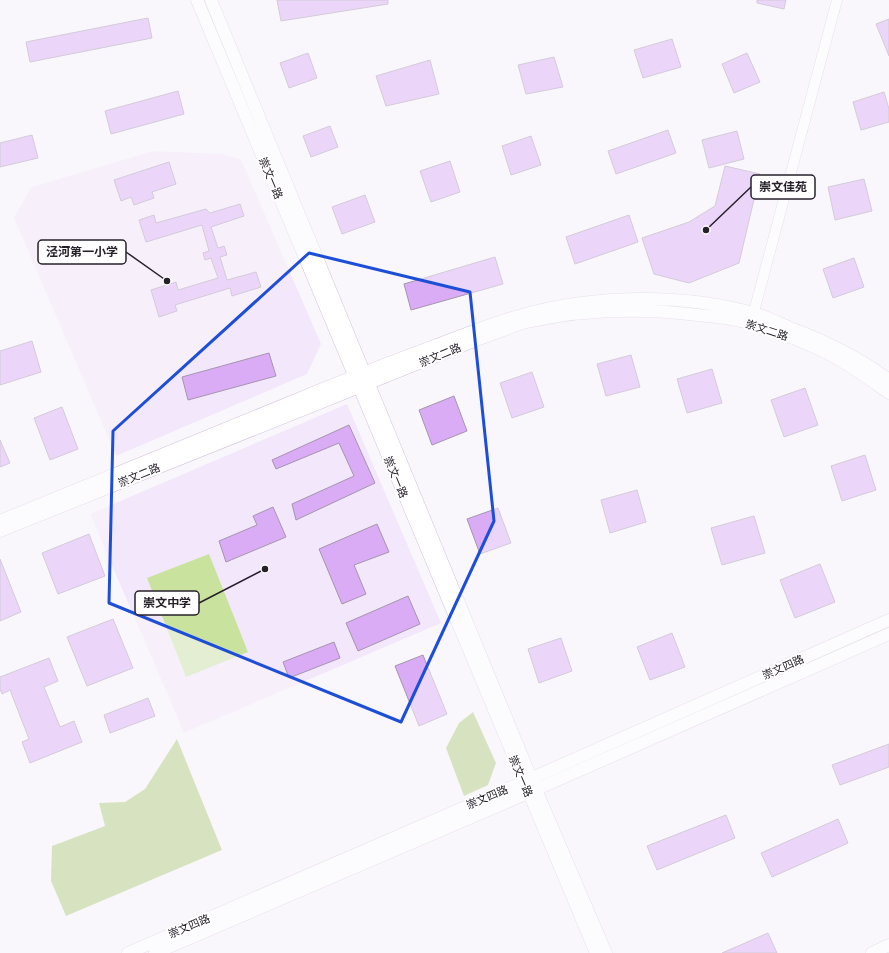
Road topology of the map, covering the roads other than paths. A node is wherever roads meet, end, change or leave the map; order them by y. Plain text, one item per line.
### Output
1 (197, 0) edge
2 (211, 0) edge
3 (837, 0) edge
4 (752, 318) junction
5 (362, 379) junction
6 (889, 380) edge
7 (889, 393) edge
8 (0, 521) edge
9 (0, 531) edge
10 (889, 620) edge
11 (889, 634) edge
12 (530, 785) junction
13 (889, 945) edge
14 (128, 953) edge
15 (155, 953) edge
16 (596, 953) edge
17 (606, 953) edge
18 (872, 953) edge

1 - 5 street, 崇文一路
2 - 5 street, 崇文一路
3 - 4 street
4 - 5 street, 崇文二路
4 - 6 street, 崇文二路
4 - 7 street, 崇文二路
5 - 8 street, 崇文二路
5 - 9 street, 崇文二路
5 - 12 street, 崇文一路
10 - 12 street, 崇文四路
11 - 12 street, 崇文四路
12 - 14 street, 崇文四路
12 - 15 street, 崇文四路
12 - 16 street, 崇文一路
12 - 17 street, 崇文一路
13 - 18 street

